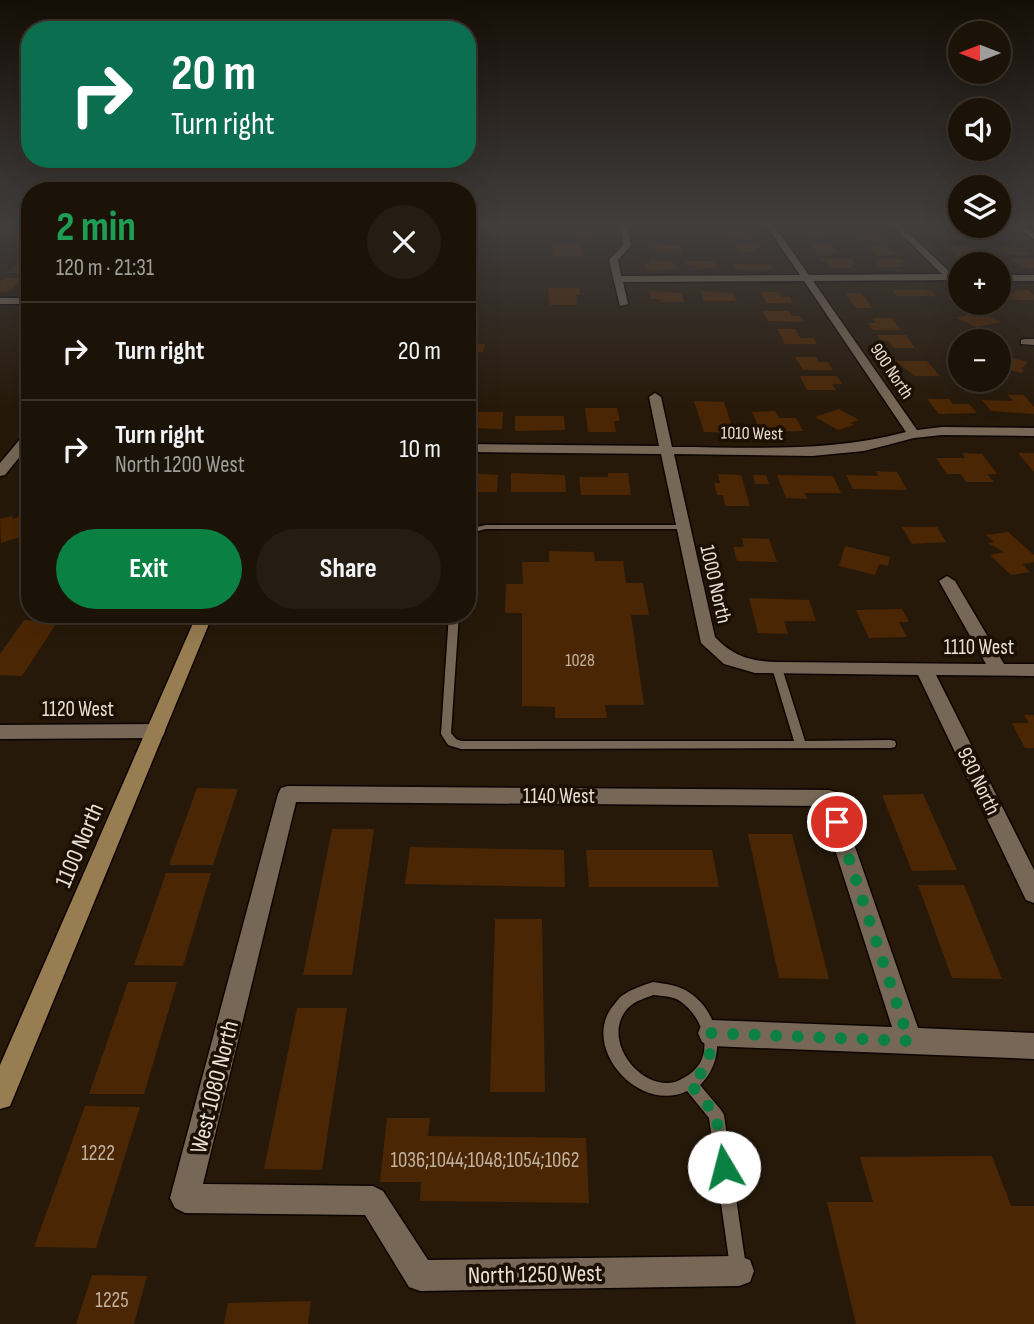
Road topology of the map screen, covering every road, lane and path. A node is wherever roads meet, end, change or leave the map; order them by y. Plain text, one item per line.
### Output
1 (619, 286) edge
2 (811, 286) edge
3 (21, 300) edge
4 (0, 301) edge
5 (623, 304) dead end
6 (654, 397) dead end
7 (1034, 432) edge
8 (914, 434) junction
9 (21, 446) edge
10 (476, 448) edge
11 (667, 450) junction
12 (0, 472) edge
13 (682, 527) junction
14 (476, 530) edge
15 (947, 582) dead end
16 (201, 623) edge
17 (453, 623) edge
18 (777, 668) junction
19 (840, 669) joint
20 (924, 669) junction
21 (998, 669) junction
22 (1034, 670) edge
23 (156, 731) junction
24 (0, 732) edge
25 (891, 744) dead end
26 (801, 745) junction
27 (288, 794) joint
28 (1034, 893) edge
29 (711, 1033) junction
30 (909, 1041) junction
31 (1034, 1046) edge
32 (690, 1084) junction
33 (0, 1096) edge
34 (373, 1201) joint
35 (738, 1271) joint

1 - 5 street
2 - 8 street, 900 North
3 - 4 street
6 - 11 street, 1000 North
7 - 8 street, 1010 West
8 - 11 street, 1010 West
9 - 12 street
10 - 11 street, 1010 West
11 - 13 street, 1000 North
13 - 14 lane
13 - 18 street, 1000 North
15 - 21 street
16 - 23 main road, 1100 North
17 - 26 lane
18 - 19 street, 1000 North
18 - 26 lane
19 - 20 street, 1110 West
20 - 21 street, 1110 West
20 - 28 street, 930 North
21 - 22 street, 1110 West
23 - 24 street, 1120 West
23 - 33 main road, 1100 North
25 - 26 lane
27 - 30 street, 1140 West
27 - 34 street, West 1080 North
29 - 30 street
29 - 32 lane
29 - 32 lane
30 - 31 street
32 - 35 lane
34 - 35 street, North 1250 West

